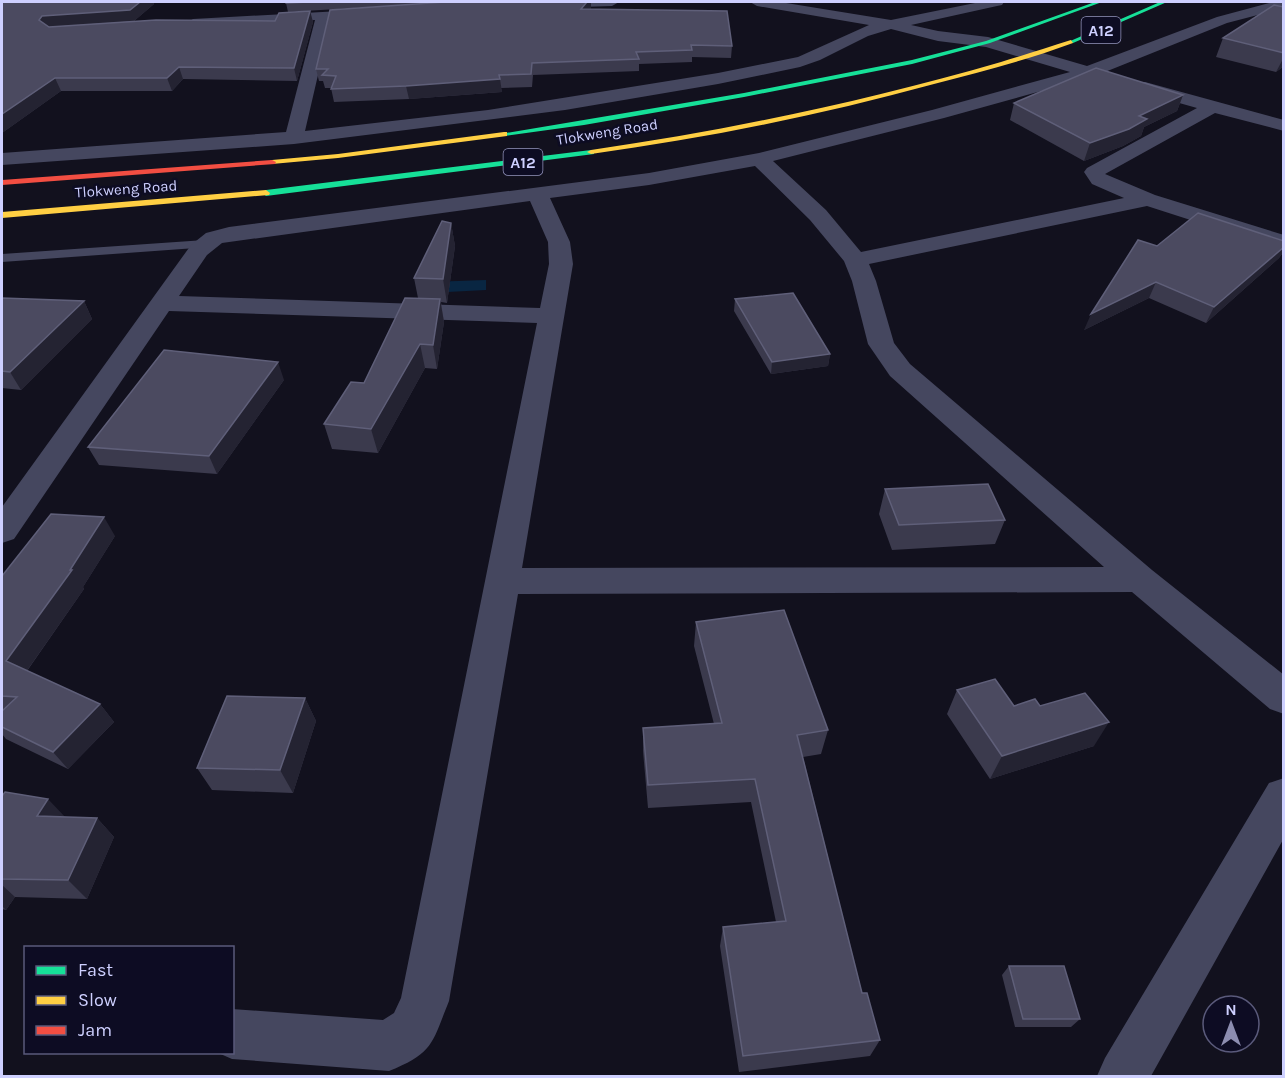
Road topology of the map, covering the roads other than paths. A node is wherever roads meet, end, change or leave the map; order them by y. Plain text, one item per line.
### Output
1 (612, 2) edge
2 (757, 2) edge
3 (996, 2) edge
4 (1098, 2) edge
5 (1164, 2) edge
6 (1284, 3) edge
7 (536, 4) edge
8 (393, 11) edge
9 (324, 16) junction
10 (183, 24) edge
11 (894, 26) junction
12 (938, 36) junction
13 (988, 42) junction
14 (1036, 55) junction
15 (1087, 72) junction
16 (837, 76) junction
17 (1212, 106) junction
18 (1284, 126) edge
19 (294, 138) junction
20 (2, 159) edge
21 (759, 159) junction
22 (2, 183) edge
23 (538, 195) junction
24 (1147, 200) junction
25 (2, 215) edge
26 (1284, 243) edge
27 (205, 244) junction
28 (2, 258) edge
29 (855, 260) junction
30 (162, 303) junction
31 (551, 316) junction
32 (2, 531) edge
33 (1140, 579) junction
34 (502, 581) junction
35 (1284, 698) edge
36 (1284, 797) edge
37 (234, 1034) edge
38 (1123, 1077) edge

1 - 7 street
2 - 11 street
3 - 11 street
4 - 12 main road
4 - 13 main road, Tlokweng Road / A12
5 - 14 main road, Tlokweng Road / A12
6 - 15 street
8 - 9 street
9 - 10 street
9 - 19 street
11 - 12 street
11 - 19 street
12 - 13 street
12 - 16 main road
13 - 14 street
13 - 16 main road, Tlokweng Road / A12
14 - 15 street
14 - 25 main road, Tlokweng Road / A12
15 - 17 street
15 - 21 street
16 - 22 main road, Tlokweng Road / A12
17 - 18 street
17 - 24 street
19 - 20 street
21 - 23 street
21 - 29 street
23 - 27 street
23 - 31 street
24 - 26 street
24 - 29 street
27 - 28 lane
27 - 30 street
29 - 33 street
30 - 31 street
30 - 32 street
31 - 34 street
33 - 34 street
33 - 35 street
34 - 37 street
36 - 38 street

